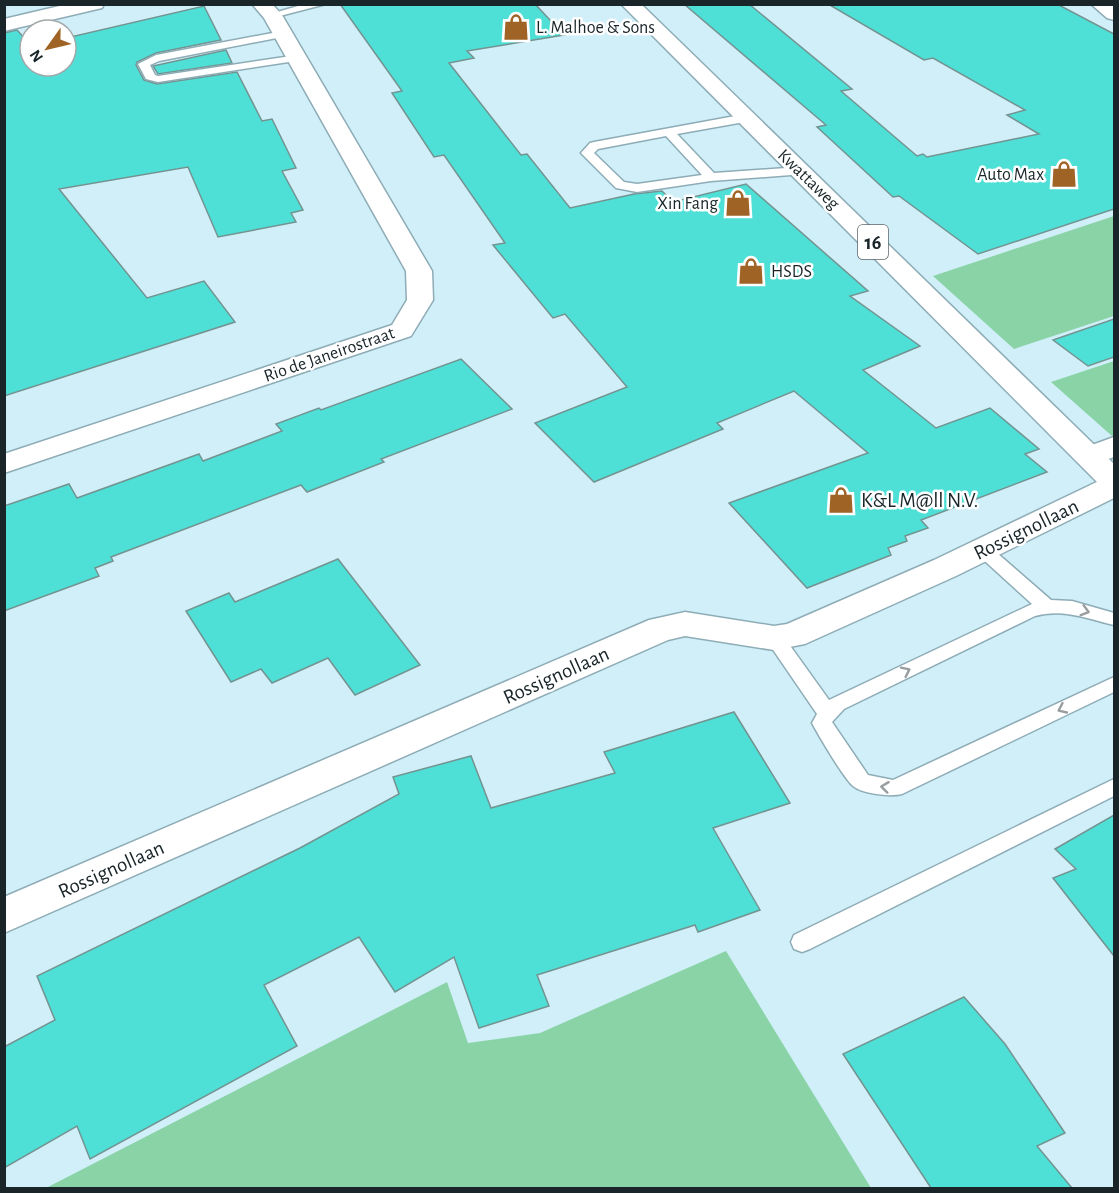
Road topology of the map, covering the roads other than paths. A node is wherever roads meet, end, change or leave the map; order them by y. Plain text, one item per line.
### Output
1 (95, 4) edge
2 (321, 4) edge
3 (630, 4) edge
4 (1100, 4) edge
5 (1114, 14) edge
6 (272, 18) edge
7 (4, 25) edge
8 (229, 43) junction
9 (298, 58) junction
10 (240, 66) junction
11 (746, 118) junction
12 (668, 132) junction
13 (800, 171) junction
14 (711, 177) junction
15 (1103, 451) edge
16 (4, 464) edge
17 (1114, 481) edge
18 (1114, 486) edge
19 (984, 550) junction
20 (1045, 605) junction
21 (1114, 619) edge
22 (774, 638) junction
23 (1114, 684) edge
24 (827, 713) junction
25 (1114, 787) edge
26 (4, 915) edge
27 (802, 942) dead end

1 - 7 street
2 - 6 lane
3 - 11 street, Kwattaweg / 16
4 - 5 street
6 - 8 lane
6 - 9 street, Rio de Janeirostraat
8 - 10 lane
8 - 10 lane
9 - 10 lane
9 - 16 street, Rio de Janeirostraat
11 - 12 lane
11 - 13 street, Kwattaweg / 16
12 - 14 lane
12 - 14 lane
13 - 14 lane
13 - 15 street, Kwattaweg / 16
15 - 17 street, Kwattaweg / 16
18 - 19 street, Rossignollaan
19 - 20 lane
19 - 22 street, Rossignollaan
20 -> 21 lane
24 -> 20 lane
22 - 24 lane
22 - 26 street, Rossignollaan
23 -> 24 lane
25 - 27 lane

